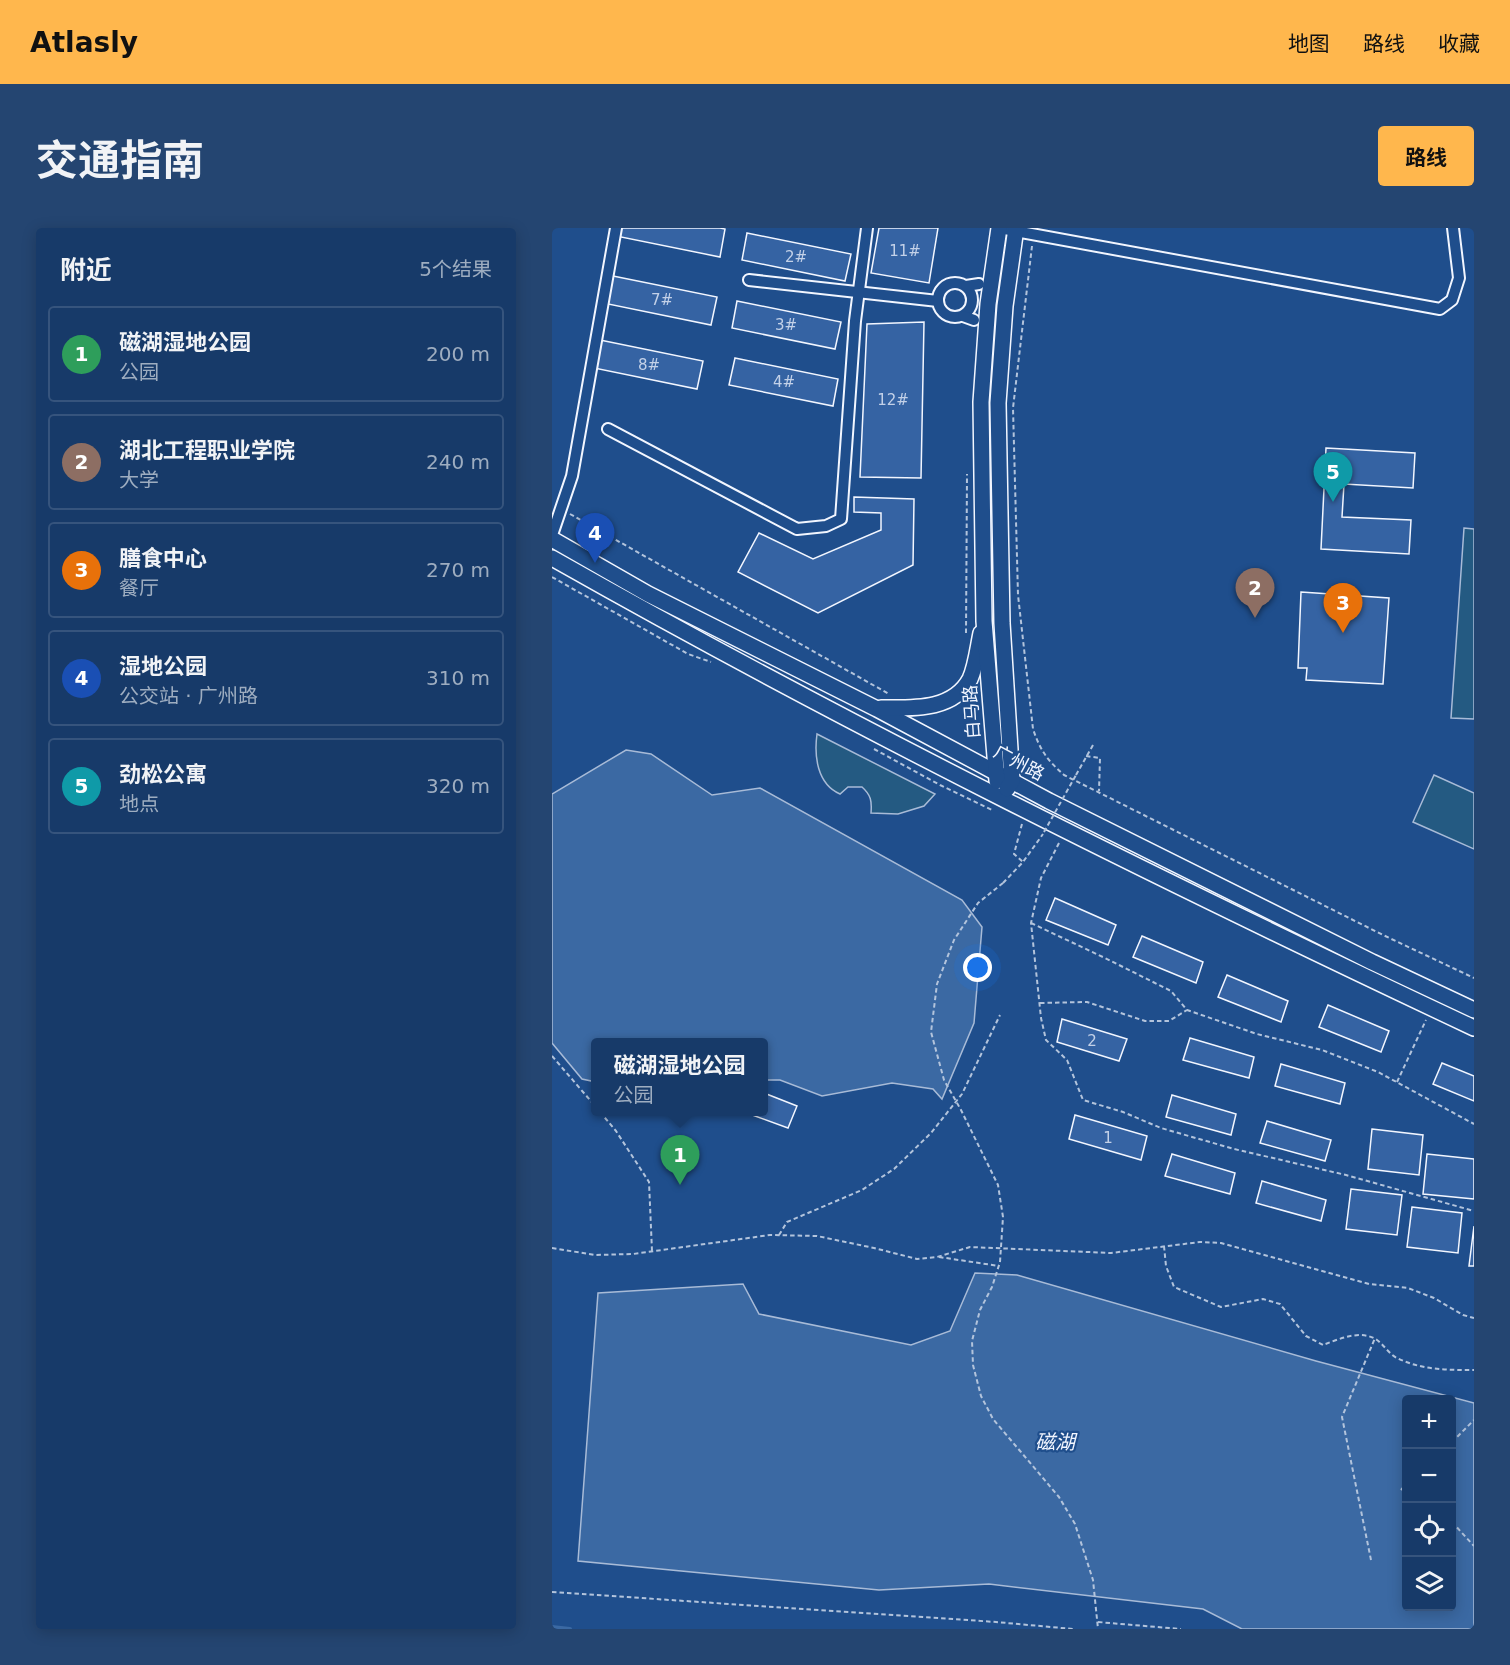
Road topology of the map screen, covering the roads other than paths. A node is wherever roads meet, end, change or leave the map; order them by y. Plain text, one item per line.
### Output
1 (616, 228) edge
2 (867, 228) edge
3 (999, 228) edge
4 (1453, 228) edge
5 (1016, 230) edge
6 (749, 280) dead end
7 (979, 284) dead end
8 (966, 286) junction
9 (858, 292) junction
10 (938, 301) junction
11 (963, 316) junction
12 (974, 320) dead end
13 (608, 429) dead end
14 (552, 537) edge
15 (552, 558) edge
16 (984, 621) junction
17 (877, 708) junction
18 (996, 774) junction
19 (1012, 781) junction
20 (1001, 799) junction
21 (1474, 1010) edge
22 (1474, 1028) edge

1 - 14 street
2 - 9 street
3 - 5 street
3 - 16 main road, 白马路
4 - 5 street
5 - 19 main road, 白马路
6 - 9 street
7 - 8 street
8 - 10 street
8 - 11 street
9 - 10 street
9 - 13 street
10 - 11 street
11 - 12 street
14 - 17 main road, 广州路
15 - 20 main road
16 - 17 main road
16 - 18 main road, 白马路
17 - 18 main road, 广州路
18 - 19 main road, 广州路
18 - 20 main road, 白马路
19 - 20 main road
19 - 21 main road, 广州路
20 - 22 main road

